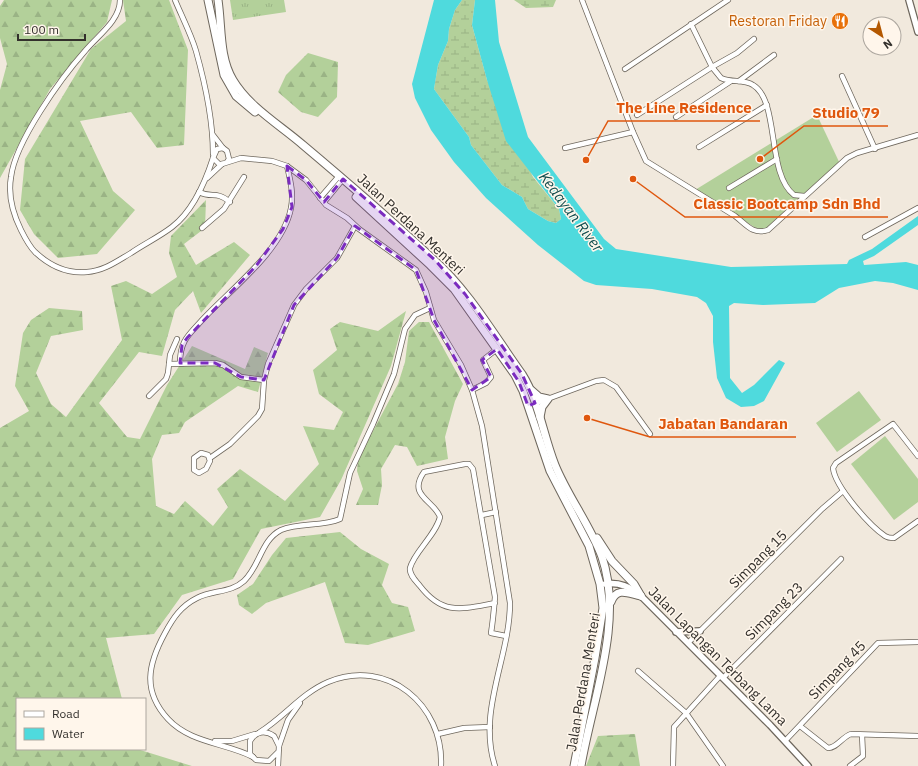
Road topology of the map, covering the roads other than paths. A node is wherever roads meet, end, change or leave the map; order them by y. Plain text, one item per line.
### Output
1 (120, 0) edge
2 (175, 0) edge
3 (208, 0) edge
4 (218, 0) edge
5 (582, 0) edge
6 (728, 0) edge
7 (909, 0) edge
8 (691, 24) junction
9 (918, 32) edge
10 (754, 39) dead end
11 (774, 55) dead end
12 (712, 67) junction
13 (625, 69) dead end
14 (842, 76) dead end
15 (731, 81) junction
16 (739, 81) junction
17 (767, 105) junction
18 (637, 115) dead end
19 (676, 117) dead end
20 (633, 132) junction
21 (213, 135) junction
22 (918, 135) edge
23 (699, 147) dead end
24 (565, 148) dead end
25 (875, 149) junction
26 (225, 150) junction
27 (213, 157) junction
28 (241, 158) junction
29 (777, 159) junction
30 (224, 163) junction
31 (287, 166) junction
32 (244, 177) dead end
33 (340, 179) junction
34 (206, 180) junction
35 (729, 188) dead end
36 (199, 192) junction
37 (804, 196) junction
38 (322, 200) junction
39 (230, 202) junction
40 (918, 208) edge
41 (355, 226) junction
42 (202, 228) dead end
43 (865, 237) dead end
44 (430, 308) junction
45 (177, 339) dead end
46 (497, 349) junction
47 (180, 363) junction
48 (169, 364) junction
49 (264, 380) junction
50 (472, 390) junction
51 (531, 390) junction
52 (149, 396) dead end
53 (548, 399) junction
54 (532, 405) junction
55 (540, 418) junction
56 (650, 434) dead end
57 (918, 456) edge
58 (210, 458) junction
59 (843, 491) junction
60 (496, 512) junction
61 (482, 515) junction
62 (584, 520) junction
63 (918, 521) edge
64 (841, 559) dead end
65 (609, 583) junction
66 (600, 584) junction
67 (641, 596) junction
68 (495, 603) junction
69 (611, 604) junction
70 (700, 631) junction
71 (676, 632) junction
72 (506, 636) junction
73 (918, 642) edge
74 (688, 643) junction
75 (638, 671) dead end
76 (722, 677) junction
77 (308, 694) junction
78 (686, 713) junction
79 (800, 726) junction
80 (490, 727) junction
81 (257, 733) junction
82 (438, 734) junction
83 (862, 735) junction
84 (918, 736) edge
85 (785, 740) junction
86 (209, 741) junction
87 (279, 746) junction
88 (278, 752) junction
89 (255, 759) junction
90 (261, 766) edge
91 (278, 766) edge
92 (441, 766) edge
93 (495, 766) edge
94 (574, 766) edge
95 (581, 766) edge
96 (674, 766) edge
97 (723, 766) edge
98 (808, 766) edge
99 (850, 766) edge

1 - 36 street
2 - 21 street
3 - 33 main road, Jalan Perdana Menteri
4 - 33 main road, Jalan Perdana Menteri
5 - 20 street
6 - 8 street
7 - 9 street
8 - 12 street
8 - 13 street
10 - 12 street
11 - 16 street
12 - 15 street
12 - 18 street
14 - 25 street
15 - 16 street
15 - 19 street
16 - 17 street
17 - 23 street
17 - 29 street
20 - 24 street
20 - 37 street
21 - 26 street
21 - 27 street
22 - 25 street
25 - 37 street
26 - 27 street
26 - 28 street
26 - 30 street
27 - 30 street
27 - 34 street
28 - 30 street
28 - 31 street
29 - 35 street
29 - 37 street
30 - 34 street
31 - 38 street
31 - 47 street
32 - 39 street
33 - 38 street
33 - 46 main road, Jalan Perdana Menteri
33 - 51 main road, Jalan Perdana Menteri
34 - 36 street
36 - 39 street
38 - 41 street
39 - 42 street
40 - 43 street
41 - 44 street
41 - 49 street
44 - 50 street
44 - 86 street
45 - 48 street
46 - 50 street
46 - 54 main road, Jalan Perdana Menteri
47 - 48 street
47 - 49 street
48 - 52 street
49 - 58 street
50 - 60 street
51 - 53 main road
51 - 54 main road, Jalan Perdana Menteri
53 - 54 street
53 - 55 main road
53 - 56 street
54 - 55 main road, Jalan Perdana Menteri
54 - 66 main road, Jalan Perdana Menteri
55 - 62 main road, Jalan Perdana Menteri
57 - 59 street
58 - 58 street
59 - 63 street
59 - 70 street, Simpang 15
60 - 61 street
60 - 72 street
61 - 68 street
61 - 68 street
62 - 65 main road, Jalan Perdana Menteri
62 - 67 main road
64 - 76 street, Simpang 23
65 - 66 street, Jalan Lapangan Terbang Lama
65 - 67 street, Jalan Lapangan Terbang Lama
65 - 69 main road, Jalan Perdana Menteri
66 - 94 main road, Jalan Perdana Menteri
67 - 69 main road
67 - 71 street, Jalan Lapangan Terbang Lama
68 - 72 street
69 - 95 main road, Jalan Perdana Menteri
70 - 71 street
70 - 74 street, Simpang 15
71 - 74 street, Jalan Lapangan Terbang Lama
72 - 80 street
73 - 79 street, Simpang 45
74 - 76 street, Jalan Lapangan Terbang Lama
75 - 78 street
76 - 78 street, Simpang 23
76 - 85 street, Jalan Lapangan Terbang Lama
77 - 81 street
77 - 82 street
77 - 87 street
78 - 96 street, Simpang 23
78 - 97 street
79 - 83 street
79 - 85 street, Simpang 45
80 - 82 street
80 - 93 street
81 - 86 street
81 - 87 street
81 - 89 street
82 - 92 street
83 - 84 street
83 - 99 street
85 - 98 street, Jalan Lapangan Terbang Lama
86 - 89 street
87 - 88 street
88 - 89 street
88 - 91 street
89 - 90 street

